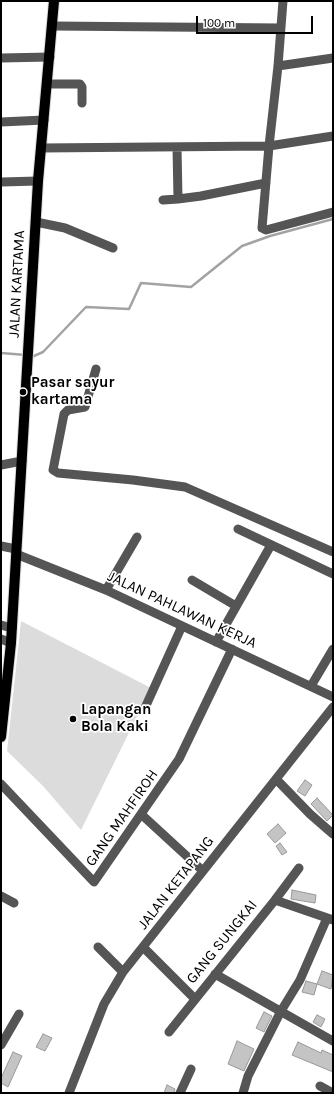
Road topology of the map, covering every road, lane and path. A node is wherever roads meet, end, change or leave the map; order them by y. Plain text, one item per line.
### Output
1 (54, 1) edge
2 (283, 1) edge
3 (53, 26) junction
4 (280, 28) junction
5 (50, 56) junction
6 (1, 58) edge
7 (333, 58) edge
8 (278, 66) junction
9 (47, 84) junction
10 (82, 102) dead end
11 (44, 120) junction
12 (1, 122) edge
13 (333, 136) edge
14 (269, 146) junction
15 (177, 147) junction
16 (41, 148) junction
17 (38, 181) junction
18 (1, 182) edge
19 (266, 183) junction
20 (178, 198) junction
21 (163, 200) dead end
22 (333, 212) edge
23 (36, 222) junction
24 (113, 248) dead end
25 (96, 369) dead end
26 (22, 462) junction
27 (1, 465) edge
28 (238, 529) dead end
29 (137, 537) dead end
30 (271, 545) junction
31 (1, 546) edge
32 (16, 552) junction
33 (333, 552) edge
34 (333, 574) edge
35 (192, 580) dead end
36 (106, 590) junction
37 (236, 606) junction
38 (1, 625) edge
39 (182, 626) junction
40 (12, 628) junction
41 (1, 639) edge
42 (216, 642) junction
43 (11, 643) junction
44 (232, 649) junction
45 (333, 649) edge
46 (311, 686) junction
47 (3, 688) edge
48 (333, 697) edge
49 (333, 707) edge
50 (144, 710) dead end
51 (1, 737) edge
52 (276, 779) junction
53 (1, 784) edge
54 (142, 815) junction
55 (333, 834) edge
56 (299, 868) dead end
57 (203, 871) junction
58 (1, 896) edge
59 (275, 900) junction
60 (14, 903) dead end
61 (330, 919) edge
62 (98, 947) dead end
63 (143, 947) junction
64 (123, 972) junction
65 (215, 974) junction
66 (195, 999) junction
67 (281, 1011) junction
68 (20, 1014) dead end
69 (169, 1032) dead end
70 (333, 1041) edge
71 (1, 1045) edge
72 (191, 1069) dead end
73 (320, 1086) dead end
74 (69, 1093) edge
75 (180, 1093) edge
76 (243, 1093) edge
77 (333, 1093) edge

1 - 3 main road, JALAN KARTAMA
2 - 4 street
3 - 4 street
3 - 5 main road, JALAN KARTAMA
4 - 8 street
5 - 6 street
5 - 9 main road, JALAN KARTAMA
7 - 8 street
8 - 14 street
9 - 10 street
9 - 11 main road, JALAN KARTAMA
11 - 12 street
11 - 16 main road, JALAN KARTAMA
13 - 14 street
14 - 15 street
14 - 19 street
15 - 16 street
15 - 20 street
16 - 17 main road, JALAN KARTAMA
17 - 18 street
17 - 23 main road, JALAN KARTAMA
19 - 20 street
19 - 22 street
20 - 21 street
23 - 24 street
23 - 26 main road, JALAN KARTAMA
25 - 33 street
26 - 27 street
26 - 32 main road, JALAN KARTAMA
28 - 30 street
29 - 36 street
30 - 34 street
30 - 37 street
31 - 32 street, JALAN PAHLAWAN KERJA
32 - 36 street, JALAN PAHLAWAN KERJA
32 - 40 main road, JALAN KARTAMA
35 - 37 street
36 - 39 street, JALAN PAHLAWAN KERJA
37 - 42 street
38 - 40 street
39 - 42 street, JALAN PAHLAWAN KERJA
39 - 50 street
40 - 43 main road, JALAN KARTAMA
41 - 43 street
42 - 44 street, JALAN PAHLAWAN KERJA
43 - 47 main road, JALAN KARTAMA
44 - 46 street, JALAN PAHLAWAN KERJA
44 - 54 street, GANG MAHFIROH
45 - 46 street
46 - 48 street, JALAN PAHLAWAN KERJA
47 - 51 main road, JALAN KARTAMA
49 - 52 street, JALAN KETAPANG
52 - 55 street
52 - 57 street, JALAN KETAPANG
53 - 54 street, GANG MAHFIROH
54 - 57 street
56 - 59 street
57 - 63 street, JALAN KETAPANG
58 - 60 street
59 - 61 street, GANG SUNGKAI
59 - 65 street, GANG SUNGKAI
61 - 67 street
62 - 64 street
63 - 64 street, JALAN KETAPANG
63 - 66 street
64 - 74 street, JALAN KETAPANG
65 - 66 street, GANG SUNGKAI
65 - 67 street
66 - 69 street, GANG SUNGKAI
67 - 70 street
67 - 76 street
68 - 71 street
72 - 75 street
73 - 77 street

